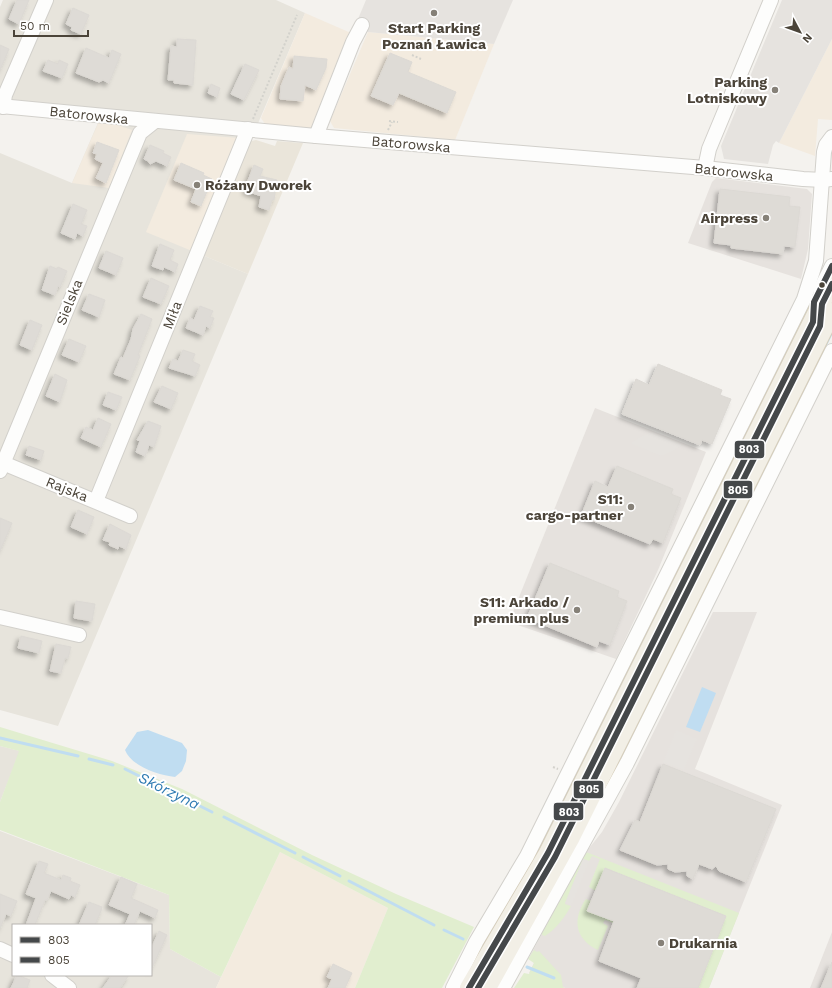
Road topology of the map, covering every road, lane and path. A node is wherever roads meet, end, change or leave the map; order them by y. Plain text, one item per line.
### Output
1 (46, 0) edge
2 (771, 0) edge
3 (297, 15) dead end
4 (362, 25) dead end
5 (412, 55) dead end
6 (421, 59) dead end
7 (2, 106) edge
8 (132, 119) junction
9 (155, 121) junction
10 (389, 121) dead end
11 (398, 122) dead end
12 (248, 129) junction
13 (140, 133) junction
14 (316, 136) junction
15 (832, 137) edge
16 (705, 168) junction
17 (829, 181) edge
18 (832, 266) edge
19 (832, 282) edge
20 (832, 312) edge
21 (813, 322) junction
22 (832, 351) edge
23 (2, 467) edge
24 (96, 501) junction
25 (130, 516) dead end
26 (0, 617) edge
27 (79, 635) dead end
28 (0, 949) edge
29 (12, 955) edge
30 (53, 976) edge
31 (69, 988) edge
32 (453, 988) edge
33 (469, 988) edge
34 (487, 988) edge
35 (504, 988) edge

1 - 7 street
2 - 16 street
3 - 12 path
4 - 14 street
5 - 6 path
7 - 8 street, Batorowska
8 - 9 street, Batorowska
8 - 13 street
9 - 12 street, Batorowska
9 - 13 street, Sielska
10 - 11 path
12 - 14 street, Batorowska
12 - 24 street, Miła
13 - 23 street, Sielska
14 - 16 street, Batorowska
15 - 17 street
16 - 17 street, Batorowska
17 - 32 street
18 - 21 street
19 - 21 main road
20 - 34 main road
21 - 33 main road
22 - 35 street
23 - 24 street, Rajska
24 - 25 street, Rajska
26 - 27 street
28 - 29 street
30 - 31 street

